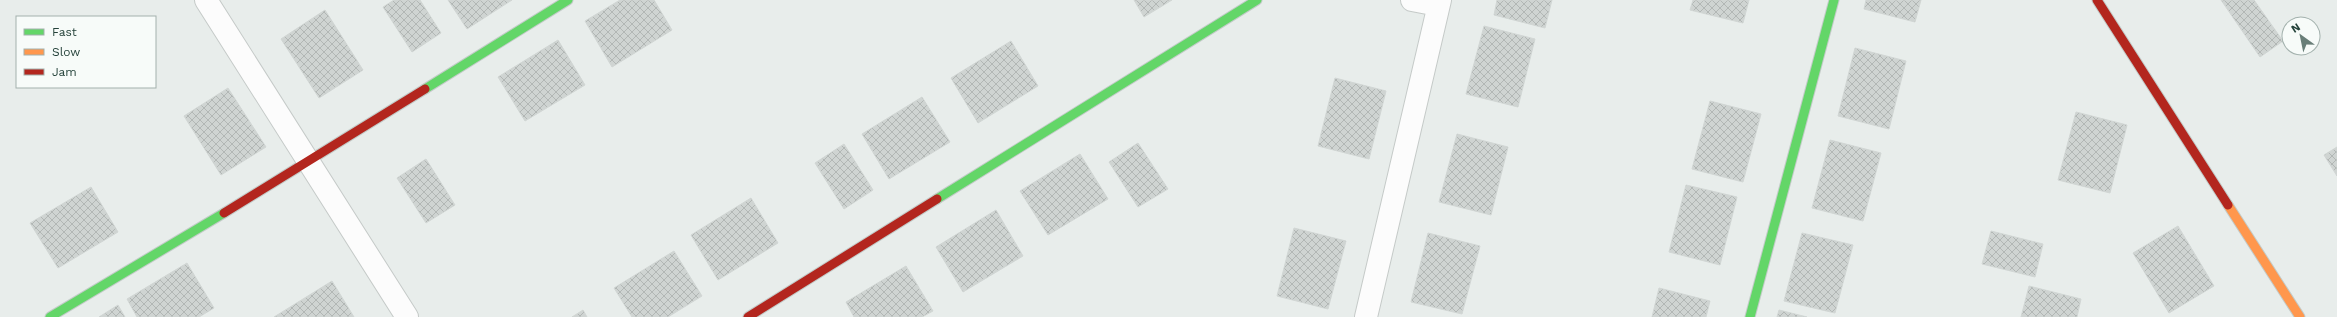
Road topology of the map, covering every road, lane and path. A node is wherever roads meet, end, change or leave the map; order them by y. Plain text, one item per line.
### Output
1 (206, 0) edge
2 (568, 0) edge
3 (1257, 0) edge
4 (1412, 0) edge
5 (1834, 0) edge
6 (2097, 0) edge
7 (1439, 3) edge
8 (308, 162) junction
9 (50, 317) edge
10 (407, 317) edge
11 (748, 317) edge
12 (1366, 317) edge
13 (1750, 317) edge
14 (2300, 317) edge

1 - 8 street
2 - 8 street
3 - 11 street
4 - 7 street
5 - 13 street
6 - 14 street
7 - 12 street
8 - 9 street
8 - 10 street

